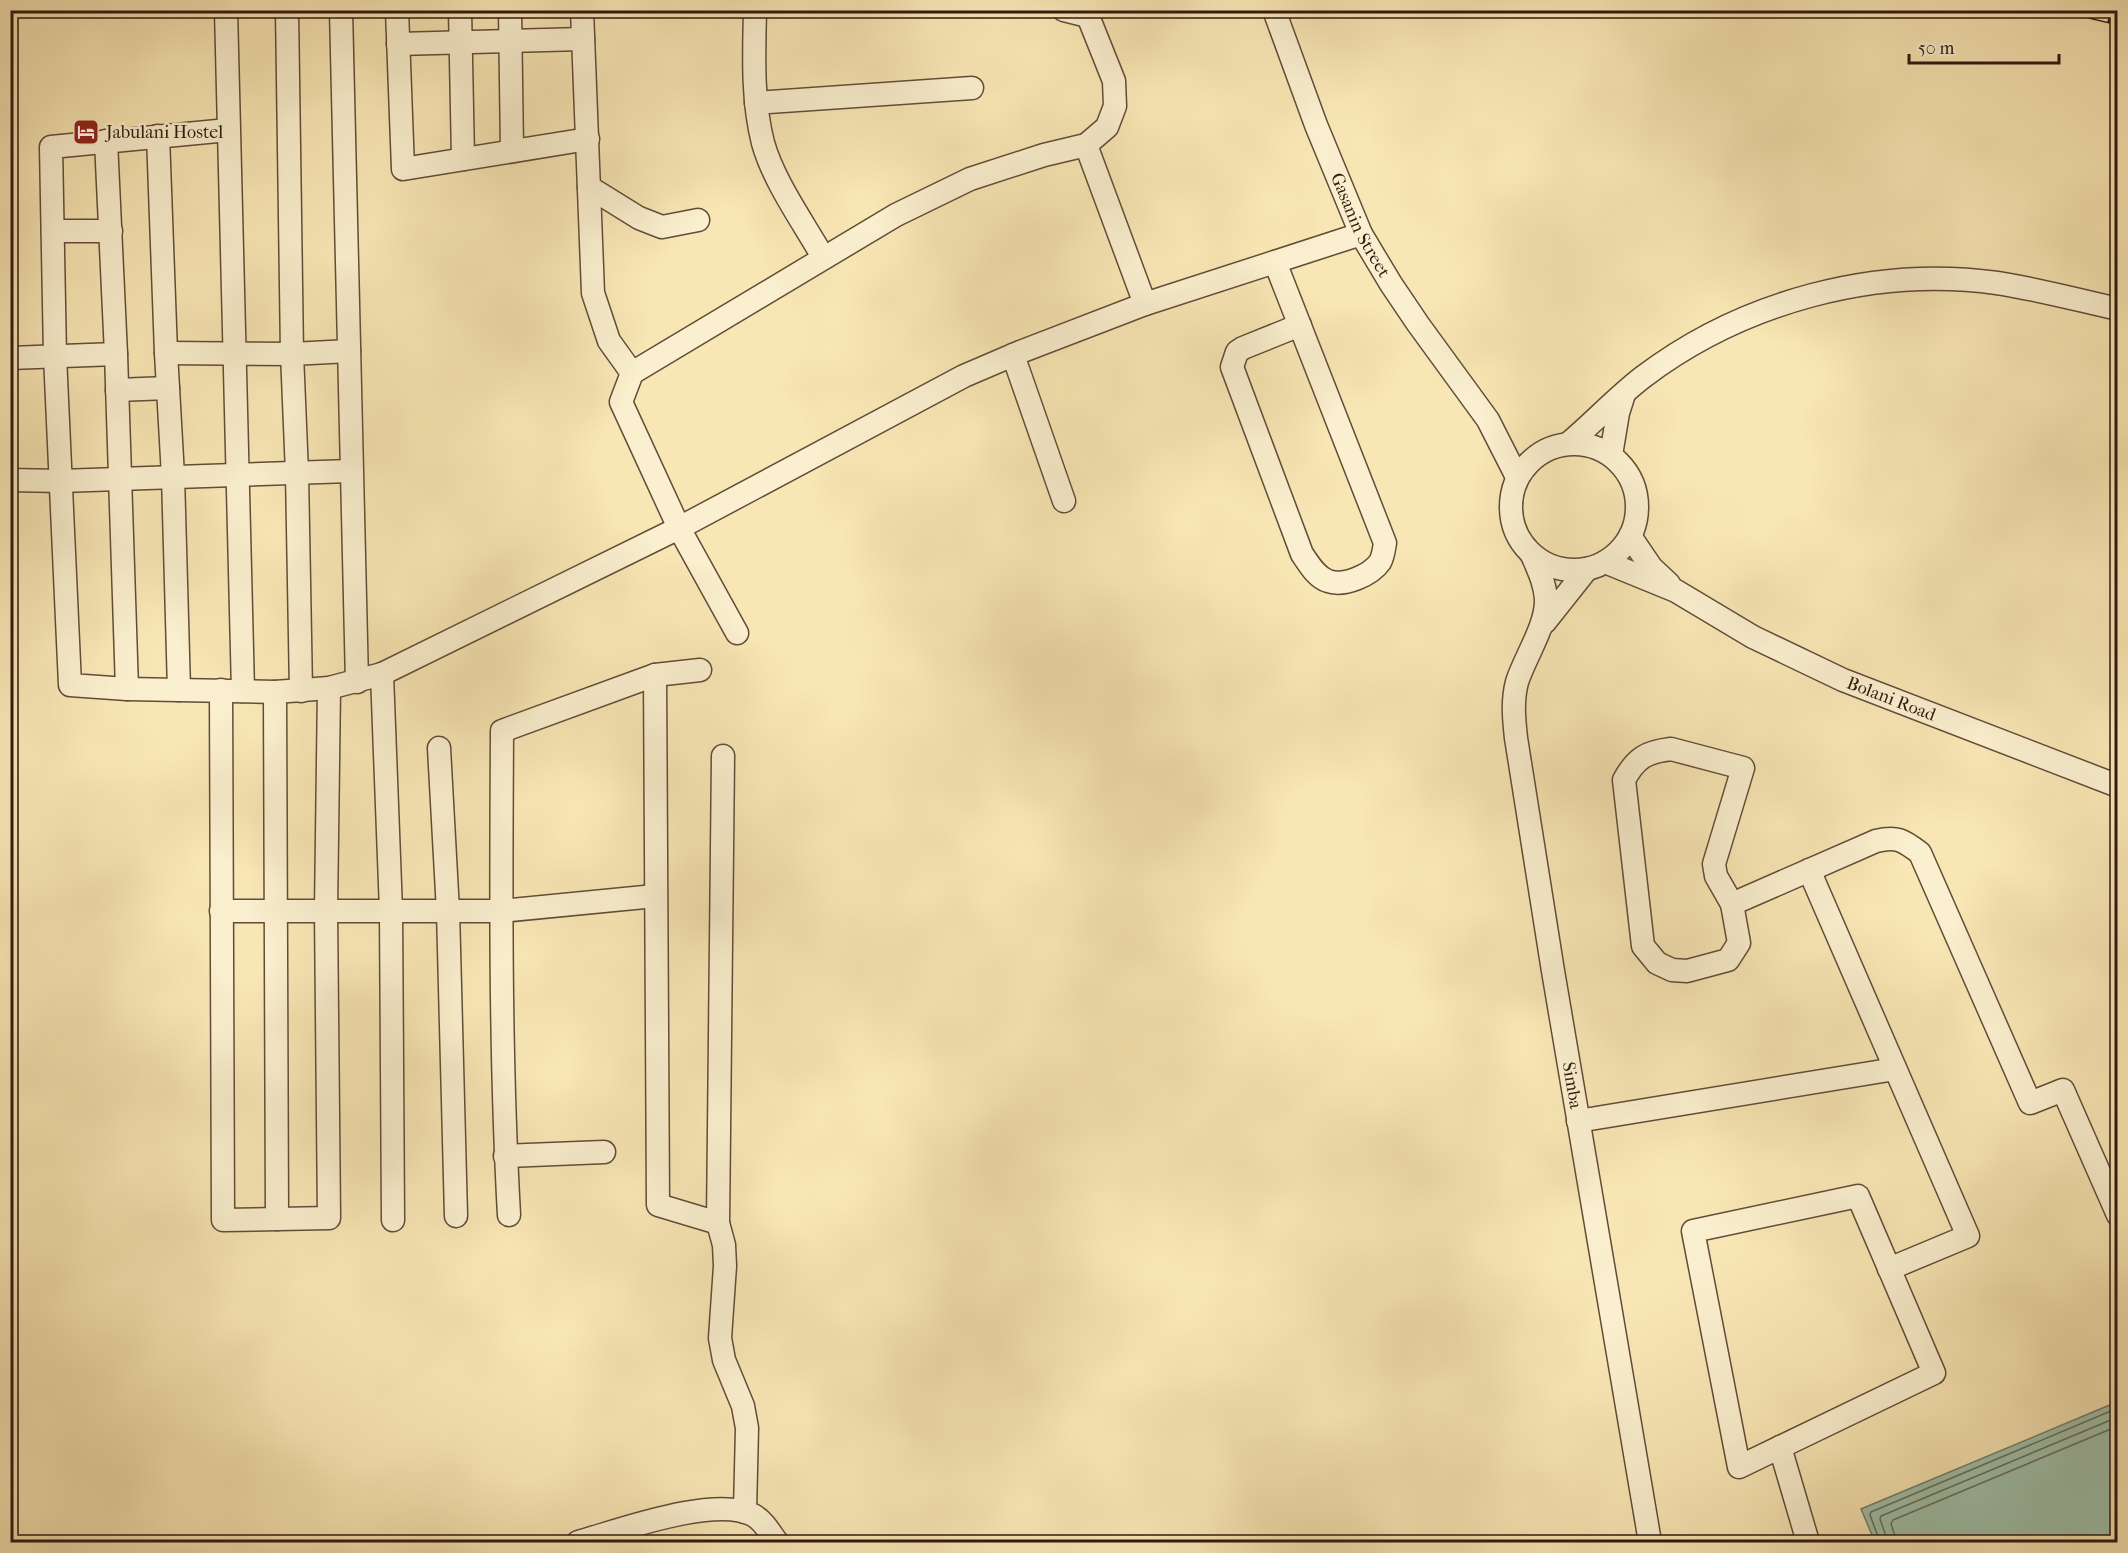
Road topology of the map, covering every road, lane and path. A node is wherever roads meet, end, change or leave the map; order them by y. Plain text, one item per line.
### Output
1 (226, 10) edge
2 (287, 10) edge
3 (341, 10) edge
4 (397, 10) edge
5 (460, 10) edge
6 (510, 10) edge
7 (582, 10) edge
8 (755, 10) edge
9 (1064, 10) edge
10 (1274, 10) edge
11 (583, 39) junction
12 (511, 41) junction
13 (460, 42) junction
14 (398, 44) junction
15 (972, 88) dead end
16 (756, 103) junction
17 (228, 130) junction
18 (158, 136) junction
19 (588, 139) junction
20 (106, 141) junction
21 (1086, 145) junction
22 (512, 151) junction
23 (463, 159) junction
24 (589, 187) junction
25 (698, 220) dead end
26 (53, 231) junction
27 (111, 231) junction
28 (1361, 234) junction
29 (823, 257) junction
30 (1275, 262) junction
31 (1145, 304) junction
32 (2118, 309) edge
33 (1300, 325) junction
34 (349, 351) junction
35 (166, 353) junction
36 (116, 354) junction
37 (234, 354) junction
38 (292, 354) junction
39 (1013, 355) junction
40 (55, 356) junction
41 (10, 358) edge
42 (632, 373) junction
43 (168, 388) junction
44 (117, 390) junction
45 (1625, 393) junction
46 (1488, 420) junction
47 (1569, 444) junction
48 (1544, 450) junction
49 (1611, 456) junction
50 (350, 471) junction
51 (297, 473) junction
52 (237, 474) junction
53 (173, 476) junction
54 (1517, 477) junction
55 (119, 478) junction
56 (10, 480) edge
57 (61, 481) junction
58 (1064, 501) dead end
59 (679, 528) junction
60 (1630, 536) junction
61 (1532, 555) junction
62 (1596, 565) junction
63 (1676, 591) junction
64 (1539, 630) junction
65 (737, 633) dead end
66 (700, 670) dead end
67 (382, 675) junction
68 (655, 675) junction
69 (357, 682) junction
70 (329, 688) junction
71 (127, 690) junction
72 (179, 690) junction
73 (232, 690) junction
74 (301, 691) junction
75 (275, 692) junction
76 (438, 748) dead end
77 (723, 756) dead end
78 (2118, 786) edge
79 (1809, 870) junction
80 (655, 896) junction
81 (1732, 904) junction
82 (326, 910) junction
83 (221, 911) junction
84 (275, 911) junction
85 (391, 911) junction
86 (448, 911) junction
87 (501, 911) junction
88 (1895, 1069) junction
89 (1578, 1121) junction
90 (604, 1152) dead end
91 (506, 1156) junction
92 (509, 1215) dead end
93 (2118, 1215) edge
94 (456, 1216) dead end
95 (277, 1219) junction
96 (393, 1220) dead end
97 (718, 1223) junction
98 (1889, 1269) junction
99 (1780, 1447) junction
100 (745, 1512) junction
101 (578, 1542) edge
102 (777, 1542) edge
103 (1650, 1542) edge
104 (1808, 1542) edge

1 - 17 street
2 - 38 street
3 - 34 street
4 - 14 street
5 - 13 street
6 - 12 street
7 - 11 street
8 - 16 street
9 - 21 street
10 - 28 street, Gasanin Street
11 - 12 street
11 - 19 street
12 - 13 street
12 - 22 street
13 - 14 street
13 - 23 street
14 - 23 street
15 - 16 street
16 - 29 street
17 - 18 street
17 - 37 street
18 - 20 street
18 - 35 street
19 - 22 street
19 - 24 street
20 - 26 street
20 - 27 street
21 - 29 street
21 - 31 street
22 - 23 street
24 - 25 street
24 - 42 street
26 - 27 street
26 - 40 street
27 - 36 street
28 - 30 street
28 - 46 street, Gasanin Street
29 - 42 street
30 - 31 street
30 - 33 street
31 - 39 street
32 - 45 street
33 - 33 street
34 - 38 street
34 - 50 street
35 - 37 street
35 - 43 street
36 - 40 street
36 - 44 street
37 - 38 street
37 - 52 street
38 - 51 street
39 - 58 street
39 - 59 street
40 - 41 street
40 - 57 street
42 - 59 street
43 - 44 street
43 - 53 street
44 - 55 street
45 - 47 street
45 - 49 street
46 - 48 street, Gasanin Street
46 - 54 street, Gasanin Street
47 - 48 street
47 - 49 street
48 - 54 street
49 - 60 street
50 - 51 street
50 - 69 street
51 - 52 street
51 - 74 street
52 - 53 street
52 - 73 street
53 - 55 street
53 - 72 street
54 - 61 street
55 - 57 street
55 - 71 street
56 - 57 street
57 - 71 street
59 - 65 street
59 - 67 street
60 - 62 street
60 - 63 street, Bolani Road
61 - 62 street
61 - 64 street
62 - 63 street, Bolani Road
62 - 64 street
63 - 78 street, Bolani Road
64 - 89 street, Simba
66 - 68 street
67 - 69 street
67 - 85 street
68 - 80 street
68 - 87 street
69 - 70 street
70 - 74 street
70 - 82 street
71 - 72 street
72 - 73 street
73 - 75 street
73 - 83 street
74 - 75 street
75 - 84 street
76 - 86 street
77 - 97 street
79 - 81 street
79 - 88 street
79 - 93 street
80 - 87 street
80 - 97 street
81 - 81 street
82 - 84 street
82 - 85 street
82 - 95 street
83 - 84 street
83 - 95 street
84 - 95 street
85 - 86 street
85 - 96 street
86 - 87 street
86 - 94 street
87 - 91 street
88 - 89 street
88 - 98 street
89 - 103 street, Simba
90 - 91 street
91 - 92 street
97 - 100 street
98 - 99 street
98 - 99 street
99 - 104 street
100 - 101 street
100 - 102 street

